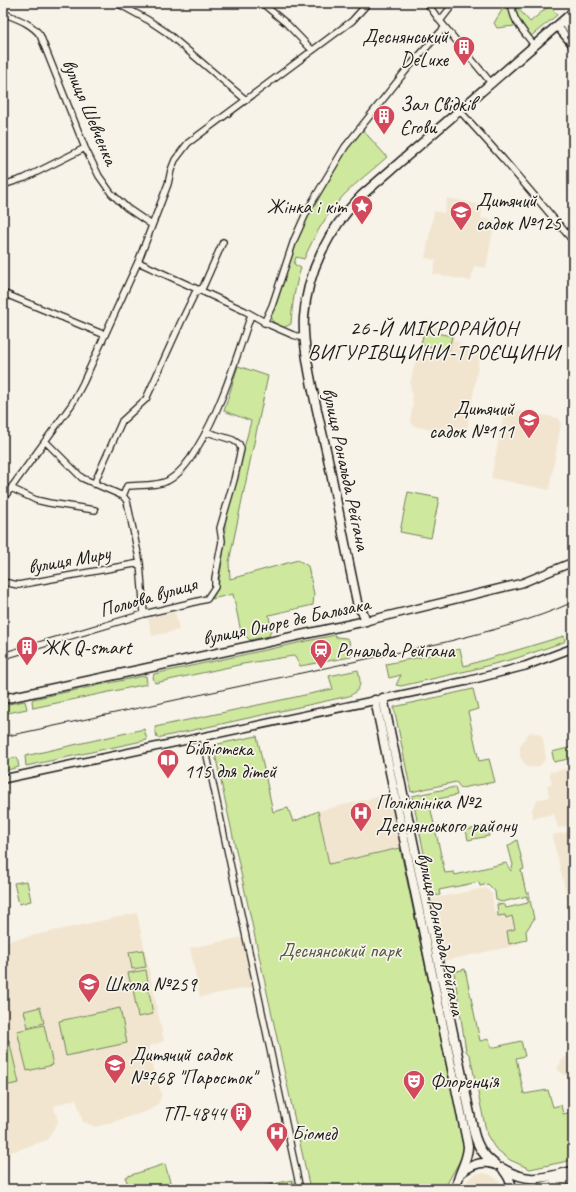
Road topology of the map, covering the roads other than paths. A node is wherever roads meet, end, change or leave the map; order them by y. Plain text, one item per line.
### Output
1 (117, 3) edge
2 (262, 3) edge
3 (368, 3) edge
4 (427, 3) edge
5 (454, 3) edge
6 (512, 3) edge
7 (573, 12) edge
8 (3, 13) edge
9 (440, 21) junction
10 (560, 24) junction
11 (445, 27) junction
12 (573, 33) edge
13 (573, 45) edge
14 (535, 46) junction
15 (312, 50) junction
16 (492, 84) junction
17 (246, 100) junction
18 (460, 111) junction
19 (85, 148) junction
20 (3, 185) edge
21 (152, 225) junction
22 (223, 242) dead end
23 (573, 242) edge
24 (138, 262) junction
25 (199, 290) junction
26 (3, 293) edge
27 (251, 315) junction
28 (264, 322) junction
29 (105, 335) junction
30 (304, 338) junction
31 (207, 432) junction
32 (45, 441) junction
33 (94, 484) junction
34 (11, 488) junction
35 (123, 496) junction
36 (3, 499) edge
37 (95, 510) dead end
38 (573, 562) edge
39 (140, 563) junction
40 (3, 582) edge
41 (144, 614) junction
42 (362, 622) junction
43 (573, 648) edge
44 (3, 656) edge
45 (3, 699) edge
46 (379, 699) junction
47 (203, 737) junction
48 (3, 779) edge
49 (499, 1167) junction
50 (573, 1171) edge
51 (458, 1176) junction
52 (573, 1179) edge
53 (300, 1189) edge
54 (450, 1189) edge
55 (456, 1189) edge
56 (512, 1189) edge
57 (533, 1189) edge

1 - 17 street
2 - 15 street
3 - 15 street
4 - 9 street
5 - 9 street
6 - 14 street
7 - 10 main road, вулиця Рональда Рейгана
8 - 19 street, вулиця Шевченка
9 - 11 street
10 - 12 street
10 - 13 street
10 - 14 main road, вулиця Рональда Рейгана
11 - 16 street
11 - 28 street
14 - 16 main road, вулиця Рональда Рейгана
15 - 17 street
16 - 18 main road, вулиця Рональда Рейгана
17 - 21 street
18 - 23 street
18 - 30 main road, вулиця Рональда Рейгана
19 - 20 street
19 - 21 street, вулиця Шевченка
21 - 24 street
22 - 25 street
24 - 25 street
24 - 29 street
25 - 27 street
25 - 33 street
26 - 29 street
27 - 28 street
27 - 31 street
28 - 30 street
29 - 32 street
30 - 42 main road, вулиця Рональда Рейгана
31 - 35 street
31 - 41 street, Польова вулиця
32 - 33 street
32 - 34 street
33 - 35 street
34 - 36 street
34 - 37 street
35 - 39 street
38 - 42 street, вулиця Оноре де Бальзака
39 - 40 street, вулиця Миру
39 - 41 street
41 - 44 street, Польова вулиця
42 - 45 main road, вулиця Оноре де Бальзака
43 - 46 street
46 - 47 street
46 - 49 main road, вулиця Рональда Рейгана
46 - 51 main road, вулиця Рональда Рейгана
47 - 48 street
47 - 53 street
49 - 50 main road
49 - 51 main road
49 - 56 main road
51 - 54 main road
51 - 55 main road
52 - 57 main road

